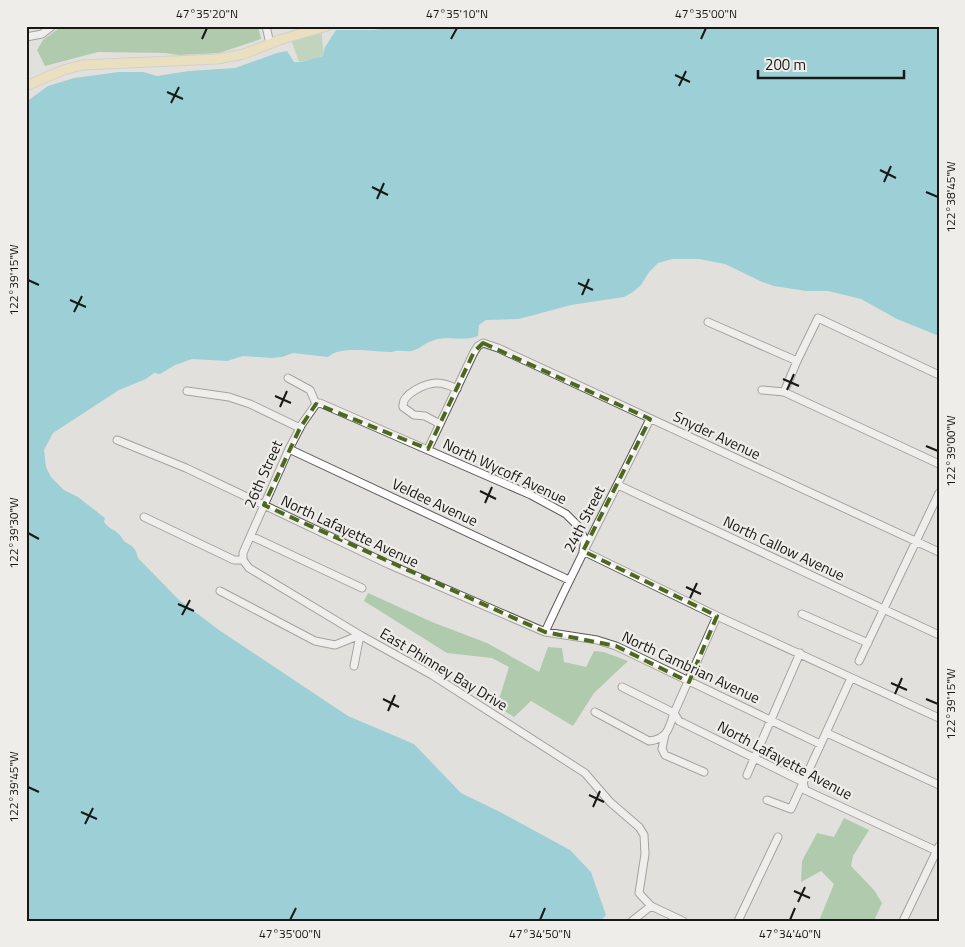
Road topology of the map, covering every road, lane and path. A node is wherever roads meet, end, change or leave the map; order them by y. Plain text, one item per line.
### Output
1 (52, 26) edge
2 (266, 26) edge
3 (327, 26) edge
4 (26, 37) edge
5 (270, 44) junction
6 (26, 86) edge
7 (708, 322) dead end
8 (797, 361) junction
9 (939, 374) edge
10 (288, 378) dead end
11 (457, 389) junction
12 (762, 390) dead end
13 (187, 391) dead end
14 (784, 392) junction
15 (316, 404) junction
16 (650, 420) junction
17 (440, 424) junction
18 (300, 428) junction
19 (117, 440) dead end
20 (289, 449) junction
21 (428, 449) junction
22 (939, 464) edge
23 (618, 485) junction
24 (939, 493) edge
25 (264, 505) junction
26 (144, 517) dead end
27 (250, 536) junction
28 (916, 542) junction
29 (583, 551) junction
30 (939, 552) edge
31 (243, 560) junction
32 (569, 580) junction
33 (362, 588) dead end
34 (220, 591) dead end
35 (883, 610) junction
36 (802, 614) dead end
37 (717, 616) junction
38 (545, 632) junction
39 (360, 635) junction
40 (939, 635) edge
41 (868, 643) junction
42 (800, 653) junction
43 (859, 661) dead end
44 (354, 666) dead end
45 (851, 678) junction
46 (689, 682) junction
47 (622, 687) dead end
48 (595, 712) dead end
49 (674, 713) junction
50 (939, 718) edge
51 (770, 719) junction
52 (827, 733) junction
53 (665, 734) junction
54 (820, 744) junction
55 (754, 758) junction
56 (704, 772) dead end
57 (746, 775) dead end
58 (804, 782) junction
59 (939, 785) edge
60 (767, 800) dead end
61 (778, 836) dead end
62 (938, 850) edge
63 (651, 906) junction
64 (632, 921) edge
65 (683, 921) edge
66 (738, 921) edge
67 (903, 921) edge

1 - 4 street
2 - 5 street
3 - 5 main road
5 - 6 main road
7 - 8 street
8 - 9 street
8 - 14 street
10 - 15 street
11 - 16 street, Snyder Avenue
11 - 17 street
11 - 17 street
12 - 14 street
13 - 18 street
14 - 22 street
15 - 18 street, 26th Street
15 - 21 street, North Wycoff Avenue
16 - 23 street, 24th Street
16 - 28 street, Snyder Avenue
17 - 21 street
18 - 20 street, 26th Street
19 - 25 street, North Lafayette Avenue
20 - 25 street, 26th Street
20 - 32 street, Veldee Avenue
21 - 29 street, North Wycoff Avenue
23 - 29 street, 24th Street
23 - 35 street, North Callow Avenue
24 - 28 street
25 - 27 street, 26th Street
25 - 38 street, North Lafayette Avenue
26 - 31 street, East Phinney Bay Drive
27 - 31 street, 26th Street
27 - 33 street
28 - 30 street, Snyder Avenue
28 - 35 street
29 - 32 street, 24th Street
29 - 37 street
31 - 39 street, East Phinney Bay Drive
32 - 38 street, 24th Street
34 - 39 street
35 - 40 street, North Callow Avenue
35 - 41 street
36 - 41 street
37 - 42 street
37 - 46 street
38 - 46 street, North Cambrian Avenue
39 - 44 street
39 - 63 street, East Phinney Bay Drive
41 - 43 street
42 - 45 street
42 - 51 street
45 - 50 street
45 - 52 street
46 - 49 street
46 - 51 street, North Cambrian Avenue
47 - 49 street, North Lafayette Avenue
48 - 53 street
49 - 53 street
49 - 55 street, North Lafayette Avenue
51 - 54 street, North Cambrian Avenue
51 - 55 street
52 - 54 street
52 - 59 street
53 - 56 street
54 - 58 street
55 - 57 street
55 - 58 street, North Lafayette Avenue
58 - 60 street
58 - 62 street, North Lafayette Avenue
61 - 66 street
62 - 67 street
63 - 64 street
63 - 65 street

